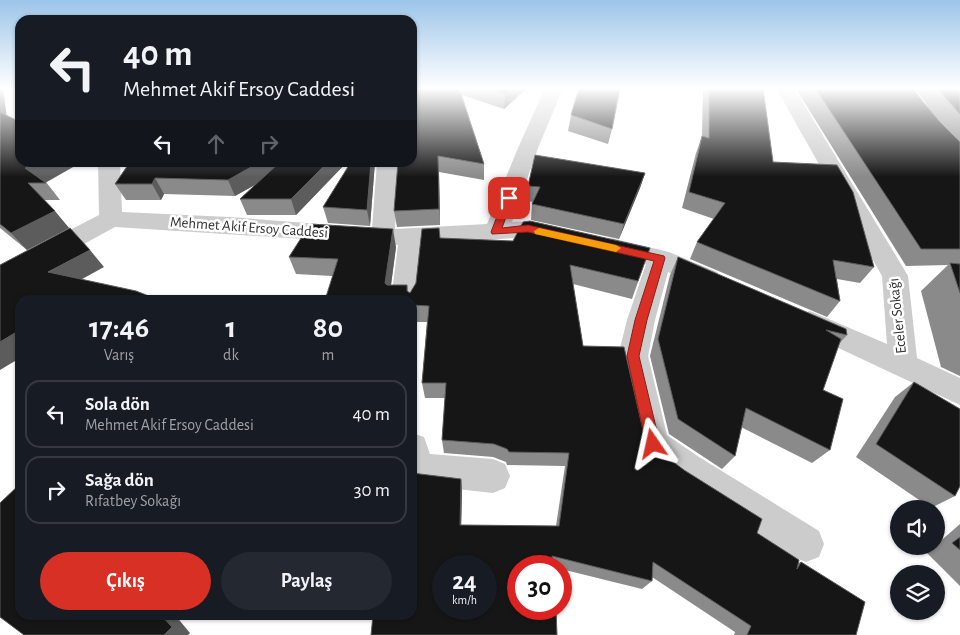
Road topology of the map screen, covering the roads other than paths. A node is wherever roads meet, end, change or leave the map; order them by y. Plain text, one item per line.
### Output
1 (541, 118) edge
2 (802, 118) edge
3 (109, 167) edge
4 (388, 167) edge
5 (111, 219) junction
6 (496, 232) junction
7 (382, 237) junction
8 (411, 238) junction
9 (660, 258) junction
10 (4, 270) edge
11 (731, 289) edge
12 (405, 295) edge
13 (793, 315) edge
14 (903, 364) junction
15 (960, 392) edge
16 (417, 469) edge
17 (493, 476) dead end
18 (806, 544) dead end

1 - 6 street
2 - 14 street, Eceler Sokağı
3 - 5 street
4 - 7 street
5 - 7 street, Mehmet Akif Ersoy Caddesi
5 - 10 street
6 - 8 street, Mehmet Akif Ersoy Caddesi
6 - 9 street, Mehmet Akif Ersoy Caddesi
7 - 8 street, Mehmet Akif Ersoy Caddesi
8 - 12 street
9 - 11 street, Mehmet Akif Ersoy Caddesi
9 - 18 street
13 - 14 street
14 - 15 street
16 - 17 street

